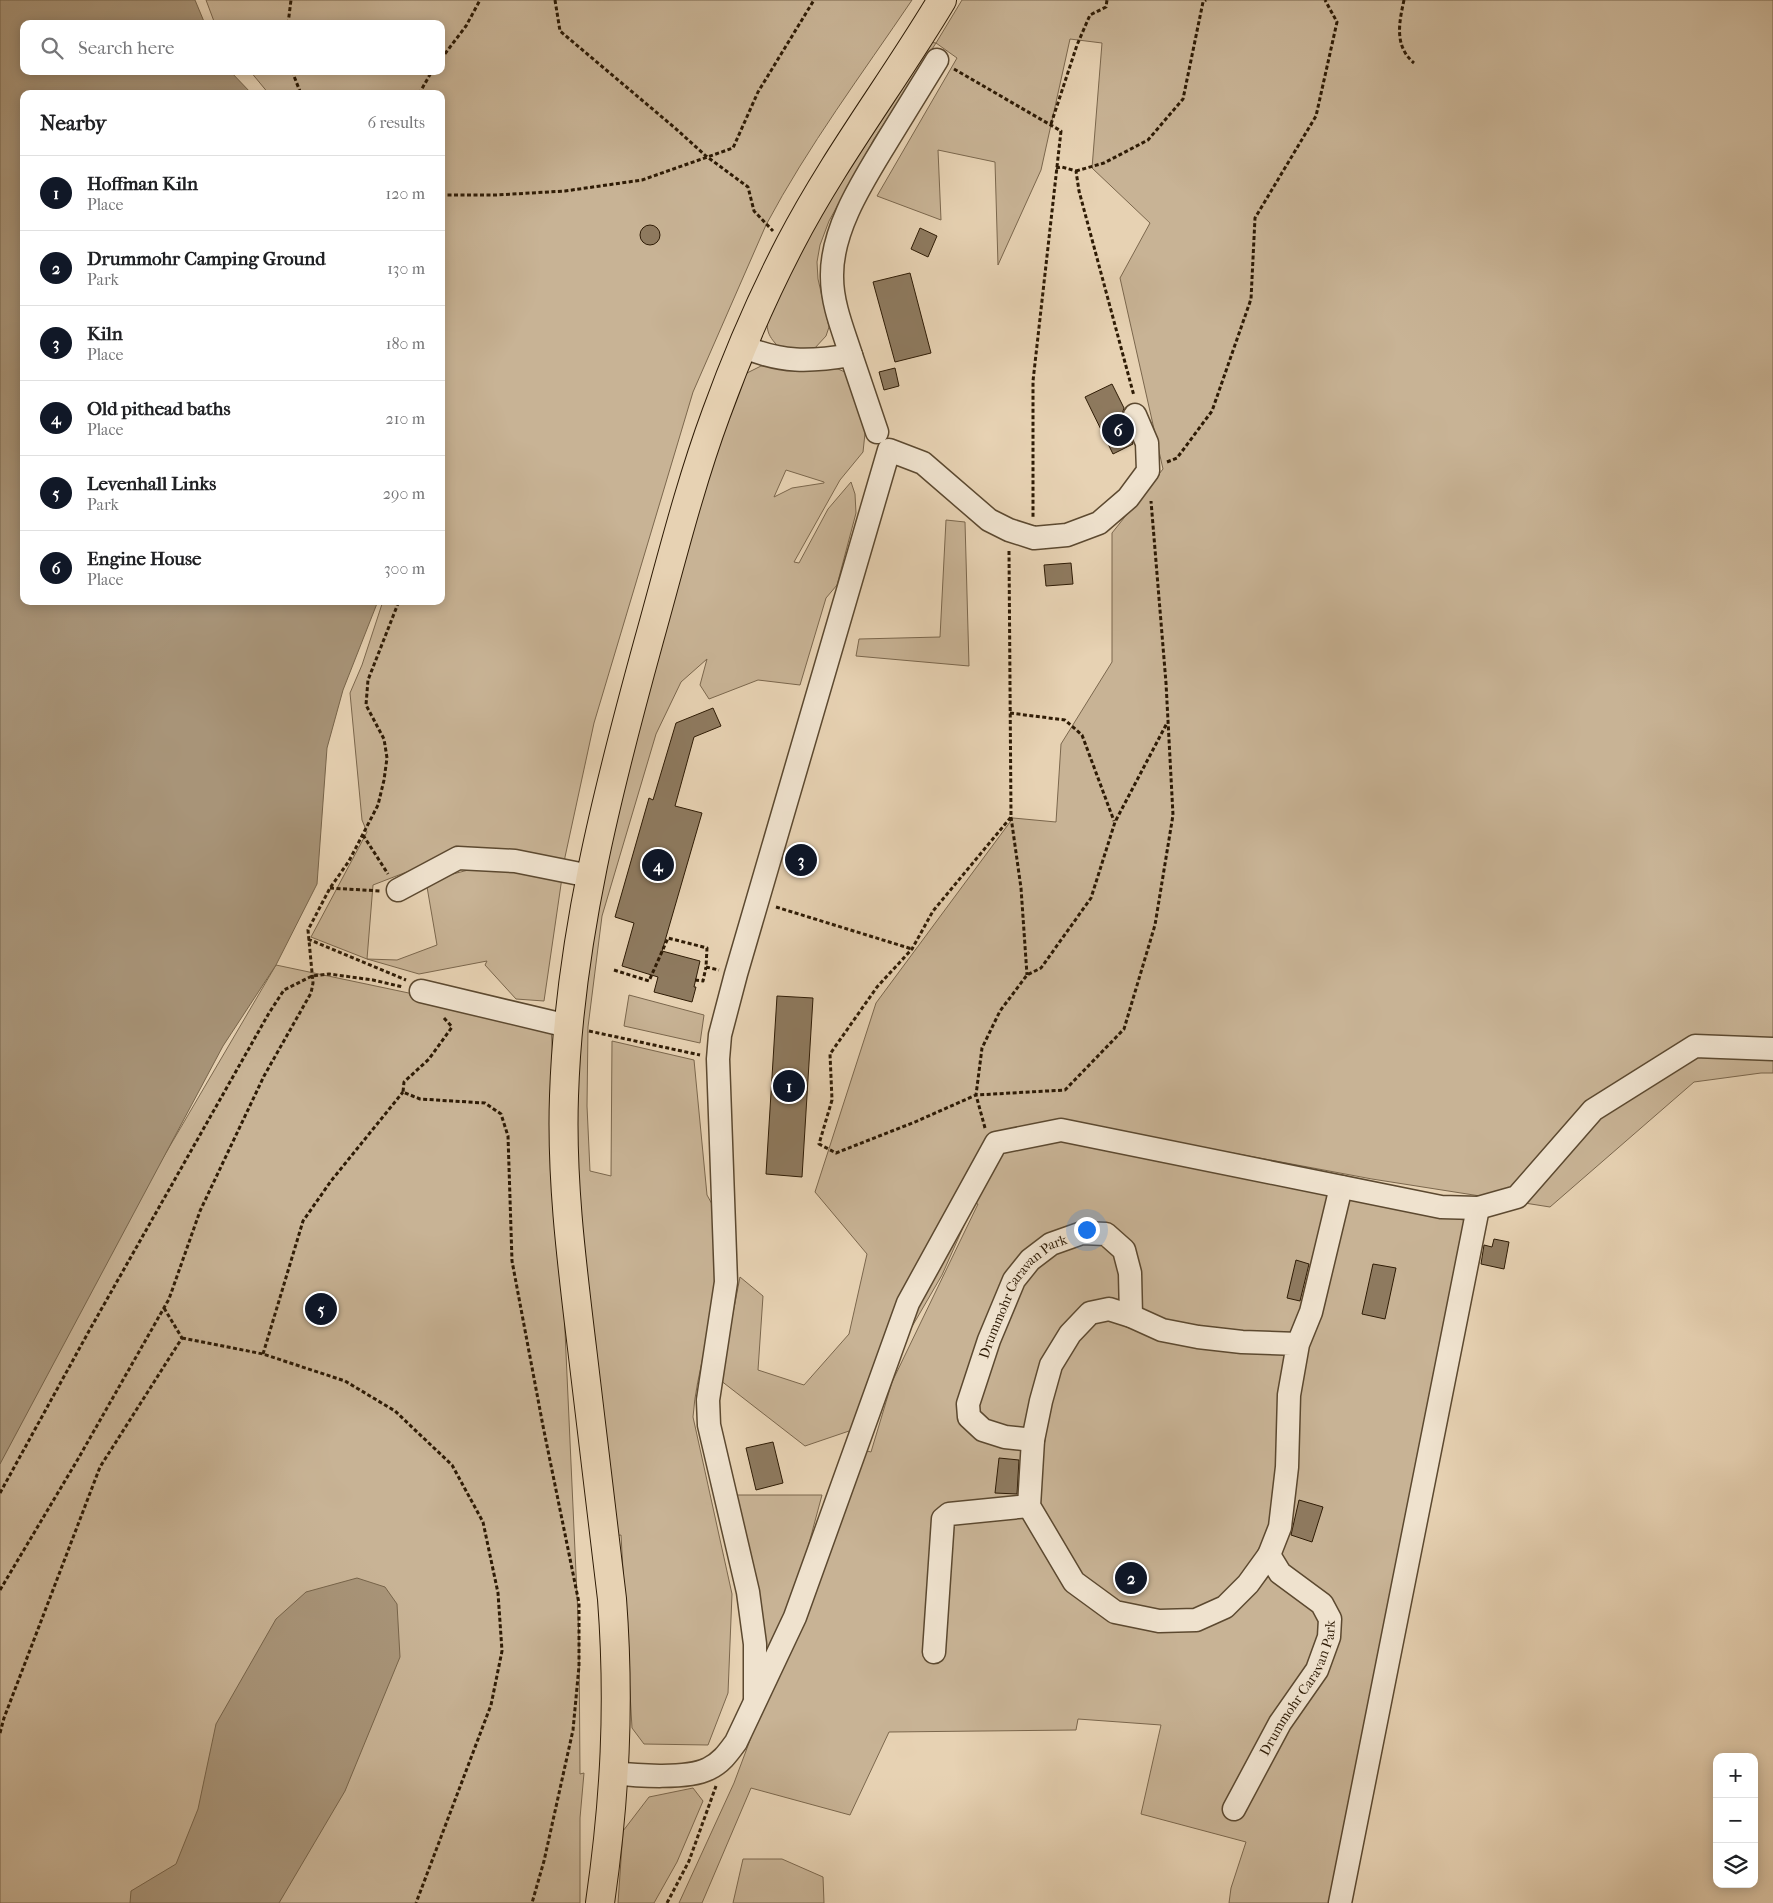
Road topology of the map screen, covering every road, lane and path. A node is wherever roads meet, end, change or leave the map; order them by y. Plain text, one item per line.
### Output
1 (291, 0) edge
2 (480, 0) edge
3 (555, 0) edge
4 (814, 0) edge
5 (942, 0) edge
6 (1107, 0) edge
7 (1206, 0) edge
8 (1325, 0) edge
9 (1404, 0) edge
10 (288, 20) edge
11 (445, 54) edge
12 (937, 60) joint
13 (1414, 63) dead end
14 (294, 75) edge
15 (430, 75) edge
16 (299, 90) edge
17 (421, 90) edge
18 (1051, 124) junction
19 (706, 156) junction
20 (1056, 168) junction
21 (1076, 172) junction
22 (445, 194) edge
23 (791, 242) junction
24 (742, 346) junction
25 (851, 355) junction
26 (1135, 415) joint
27 (877, 432) dead end
28 (1148, 470) junction
29 (1009, 530) junction
30 (1034, 538) junction
31 (397, 605) edge
32 (1010, 713) junction
33 (1168, 721) junction
34 (1011, 817) junction
35 (1114, 822) junction
36 (363, 834) junction
37 (590, 876) junction
38 (330, 888) junction
39 (398, 890) junction
40 (758, 901) junction
41 (308, 939) junction
42 (912, 949) junction
43 (706, 967) junction
44 (614, 970) dead end
45 (736, 974) junction
46 (1027, 975) junction
47 (312, 976) junction
48 (695, 980) dead end
49 (421, 991) junction
50 (568, 1026) junction
51 (1773, 1049) edge
52 (718, 1059) junction
53 (403, 1092) junction
54 (976, 1095) junction
55 (986, 1129) dead end
56 (1341, 1187) junction
57 (1478, 1208) junction
58 (164, 1308) junction
59 (1131, 1316) junction
60 (182, 1338) junction
61 (1298, 1344) junction
62 (263, 1354) junction
63 (1033, 1440) junction
64 (0, 1493) edge
65 (1029, 1506) junction
66 (1269, 1556) junction
67 (0, 1590) edge
68 (934, 1652) dead end
69 (755, 1698) junction
70 (0, 1732) edge
71 (726, 1756) junction
72 (614, 1773) junction
73 (1234, 1809) dead end
74 (416, 1903) edge
75 (532, 1903) edge
76 (600, 1903) edge
77 (667, 1903) edge
78 (1340, 1903) edge

1 - 10 path
2 - 11 path
3 - 19 path
4 - 19 path
5 - 23 main road
6 - 18 path
7 - 21 path
8 - 28 path
9 - 13 path
12 - 18 path
12 - 25 street
14 - 16 path
15 - 17 path
18 - 20 path
19 - 22 path
19 - 23 path
20 - 21 path
20 - 30 path
21 - 26 path
23 - 24 main road
24 - 25 street
24 - 37 main road
25 - 27 street
26 - 28 street
28 - 30 street
28 - 33 path
29 - 30 street
29 - 32 path
29 - 40 street
31 - 36 path
32 - 34 path
32 - 35 path
33 - 35 path
33 - 54 path
34 - 42 path
34 - 46 path
35 - 46 path
36 - 38 path
36 - 39 path
37 - 39 street
37 - 50 main road
38 - 39 path
38 - 41 path
40 - 42 path
40 - 45 street
41 - 47 path
41 - 49 path
42 - 54 path
43 - 44 path
43 - 45 path
43 - 48 path
45 - 52 street
46 - 54 path
47 - 49 path
47 - 58 path
47 - 64 path
49 - 50 street
49 - 53 path
50 - 52 path
50 - 72 main road
51 - 57 street
52 - 69 street
53 - 62 path
53 - 75 path
54 - 55 path
56 - 57 street
56 - 61 street
56 - 69 street
57 - 78 street
58 - 60 path
58 - 67 path
59 - 61 street
59 - 63 street
59 - 63 street, Drummohr Caravan Park
60 - 62 path
60 - 70 path
61 - 66 street
62 - 74 path
63 - 65 street
65 - 66 street
65 - 68 street
66 - 73 street, Drummohr Caravan Park
69 - 71 street
71 - 72 street
71 - 77 path
72 - 76 main road

